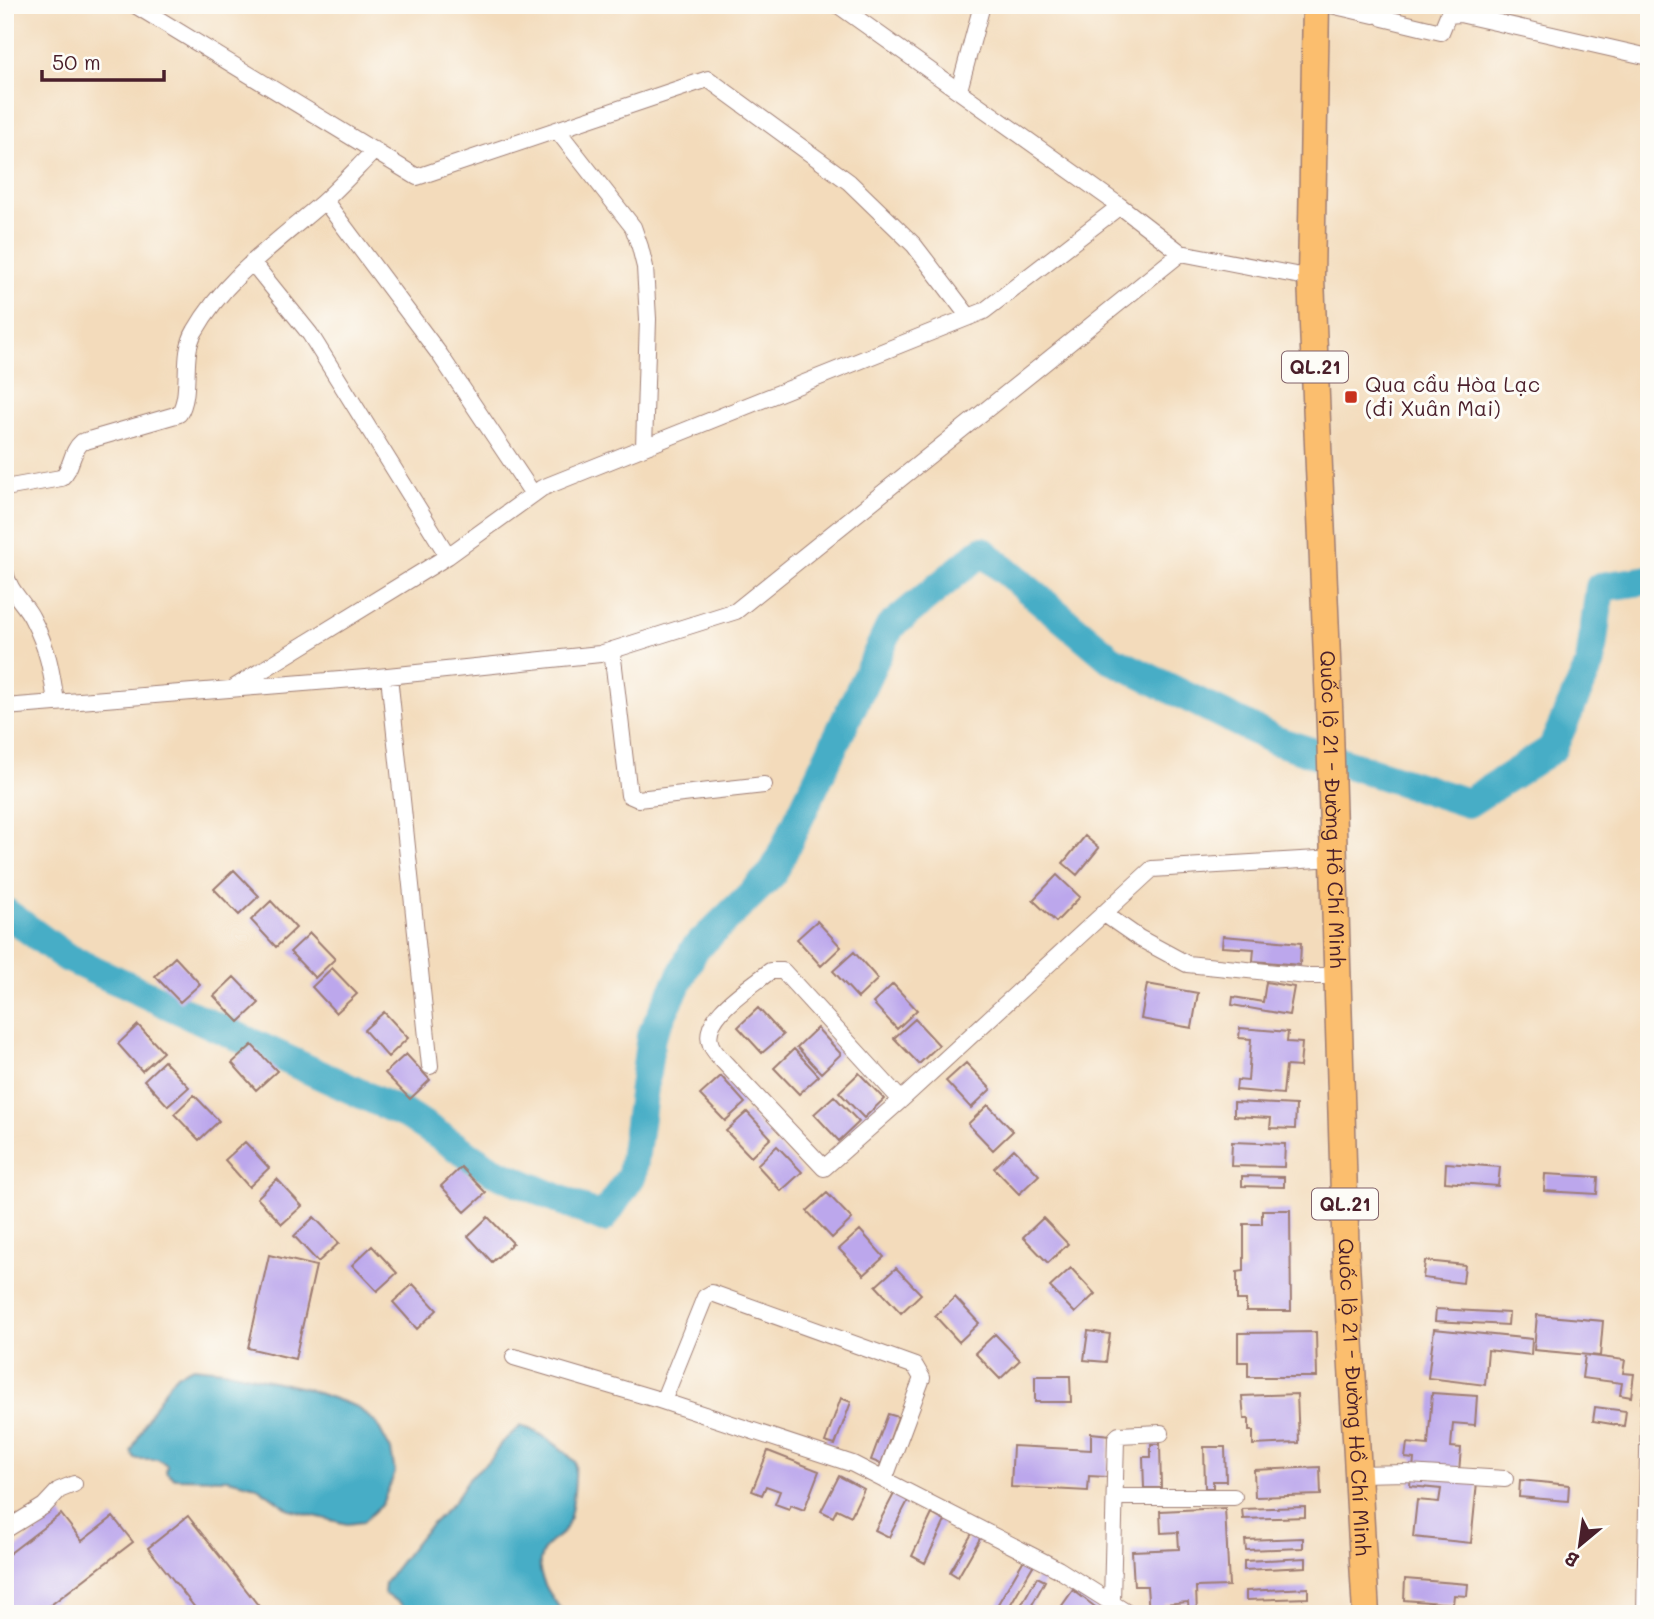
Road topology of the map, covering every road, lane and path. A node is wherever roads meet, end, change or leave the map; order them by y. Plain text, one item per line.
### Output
1 (135, 5) edge
2 (838, 5) edge
3 (982, 5) edge
4 (1316, 5) edge
5 (1331, 5) edge
6 (1649, 57) edge
7 (959, 90) junction
8 (557, 130) junction
9 (374, 150) junction
10 (325, 201) junction
11 (1120, 206) junction
12 (1181, 253) junction
13 (252, 262) junction
14 (1311, 278) junction
15 (969, 317) junction
16 (644, 447) junction
17 (5, 488) edge
18 (533, 494) junction
19 (447, 556) junction
20 (5, 572) edge
21 (612, 650) junction
22 (389, 676) junction
23 (233, 688) junction
24 (56, 702) junction
25 (5, 707) edge
26 (764, 785) dead end
27 (1335, 858) junction
28 (1103, 914) junction
29 (1338, 976) junction
30 (430, 1066) dead end
31 (901, 1100) junction
32 (514, 1357) dead end
33 (663, 1401) junction
34 (1649, 1401) edge
35 (1161, 1433) dead end
36 (1358, 1474) junction
37 (1505, 1479) dead end
38 (884, 1480) junction
39 (74, 1484) dead end
40 (1115, 1497) junction
41 (1234, 1497) dead end
42 (5, 1530) edge
43 (1112, 1602) junction
44 (1129, 1614) edge
45 (1366, 1614) edge
46 (1645, 1614) edge

1 - 9 street
2 - 7 street
3 - 7 street
4 - 14 highway, Quốc lộ 21 - Đường Hồ Chí Minh / QL.21
5 - 6 street
7 - 11 street
8 - 9 street
8 - 15 street
8 - 16 street
9 - 10 street
10 - 13 street
10 - 18 street
11 - 12 street
11 - 15 street
12 - 14 street
12 - 21 street
13 - 17 street
13 - 19 street
14 - 27 highway, Quốc lộ 21 - Đường Hồ Chí Minh / QL.21
15 - 16 street
16 - 18 street
18 - 19 street
19 - 23 street
20 - 24 street
21 - 22 street
21 - 26 street
22 - 23 street
22 - 30 street
23 - 24 street
24 - 25 street
27 - 28 street
27 - 29 highway, Quốc lộ 21 - Đường Hồ Chí Minh / QL.21
28 - 29 street
28 - 31 street
29 - 36 highway, Quốc lộ 21 - Đường Hồ Chí Minh / QL.21
31 - 31 street
32 - 33 street
33 - 38 street
33 - 38 street
34 - 46 street
35 - 40 street
36 - 37 street
36 - 45 highway, Quốc lộ 21 - Đường Hồ Chí Minh / QL.21
38 - 43 street
39 - 42 street
40 - 41 street
40 - 43 street
43 - 44 street

